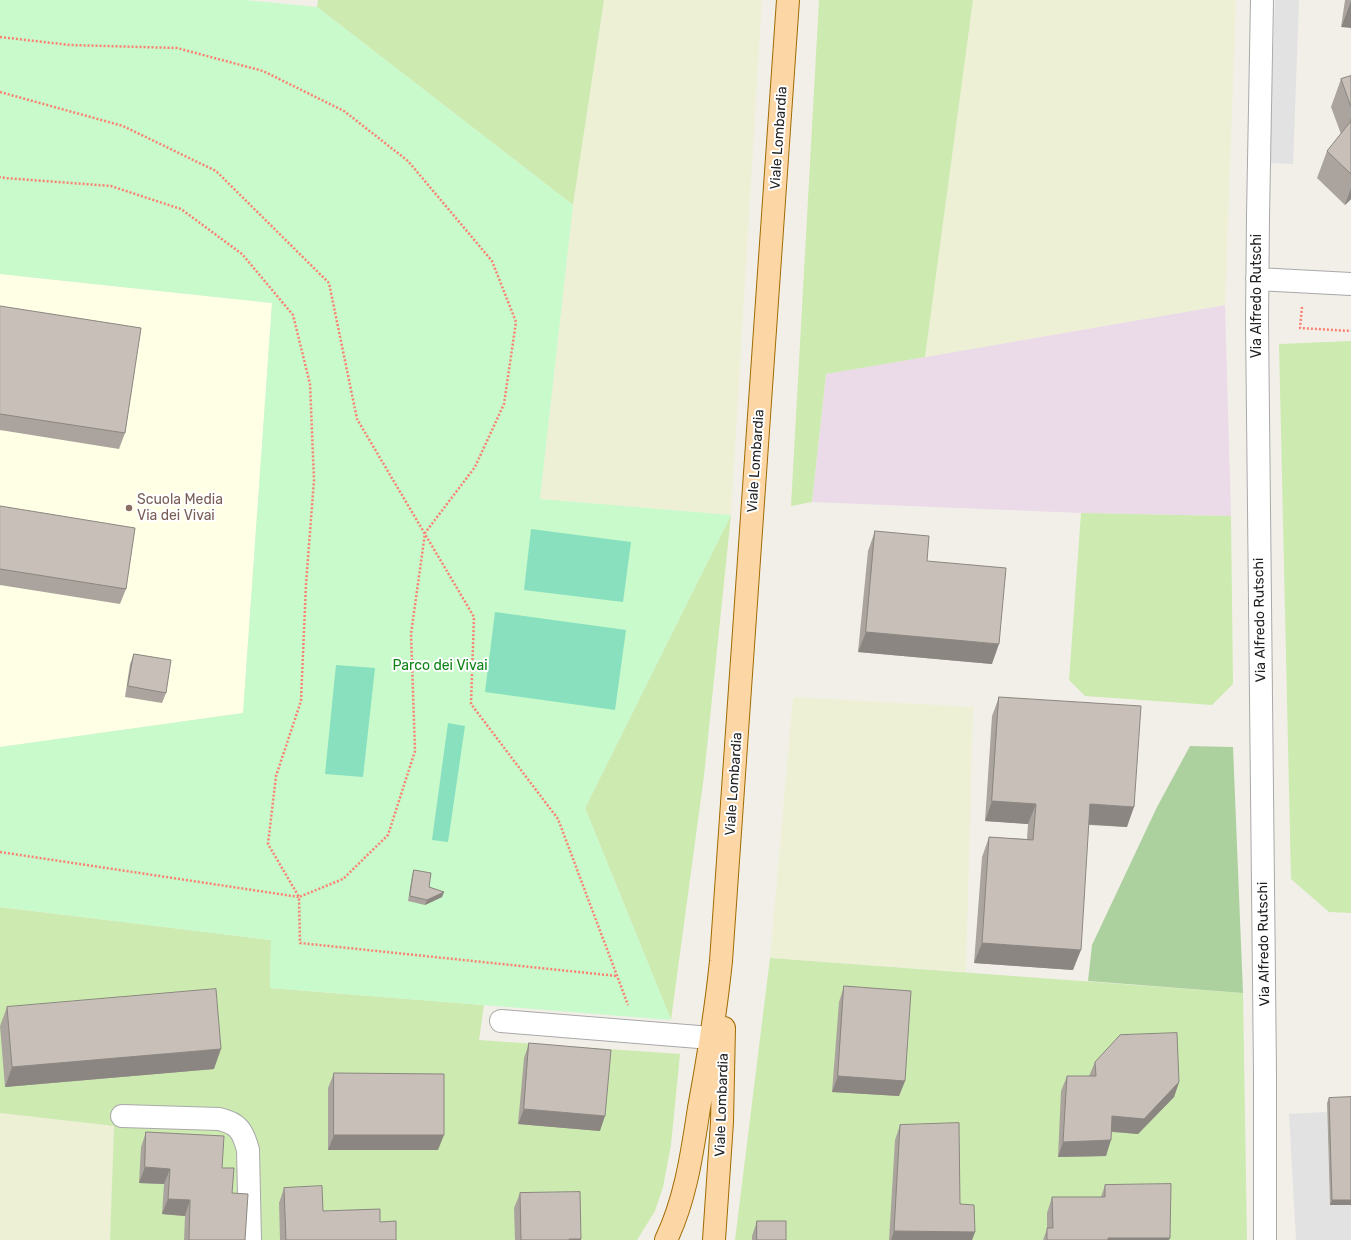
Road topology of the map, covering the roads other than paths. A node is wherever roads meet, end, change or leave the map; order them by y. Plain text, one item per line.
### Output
1 (788, 0) edge
2 (1262, 0) edge
3 (1257, 279) junction
4 (1351, 284) edge
5 (725, 923) junction
6 (501, 1021) dead end
7 (711, 1038) junction
8 (122, 1116) dead end
9 (250, 1240) edge
10 (666, 1240) edge
11 (714, 1240) edge
12 (1265, 1240) edge

1 - 5 main road, Viale Lombardia
2 - 3 street, Via Alfredo Rutschi
3 - 4 street
3 - 12 street, Via Alfredo Rutschi
5 - 7 main road, Viale Lombardia
5 - 11 main road, Viale Lombardia
6 - 7 street, Viale Lombardia
7 - 10 main road, Viale Lombardia
8 - 9 street

